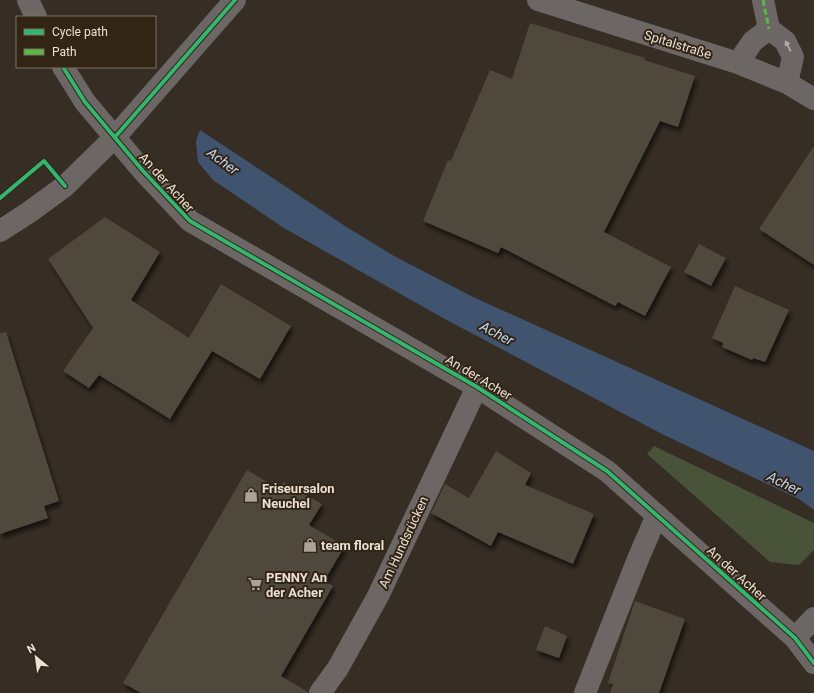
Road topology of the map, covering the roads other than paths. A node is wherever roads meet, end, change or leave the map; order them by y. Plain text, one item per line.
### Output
1 (28, 0) edge
2 (235, 0) edge
3 (538, 0) edge
4 (763, 0) edge
5 (36, 16) edge
6 (769, 29) junction
7 (738, 63) junction
8 (64, 68) edge
9 (787, 83) junction
10 (814, 98) edge
11 (115, 137) junction
12 (0, 231) edge
13 (477, 387) junction
14 (657, 515) junction
15 (814, 618) edge
16 (795, 638) junction
17 (814, 663) edge
18 (320, 693) edge
19 (585, 693) edge

1 - 5 street
2 - 11 street
3 - 7 street, Spitalstraße
4 - 6 street
6 - 7 street
9 -> 6 street
7 - 9 street, Spitalstraße
8 - 11 street, An der Acher
9 - 10 street, Spitalstraße
11 - 12 street
11 - 13 street, An der Acher
13 - 14 street, An der Acher
13 - 18 street, Am Hundsrücken
14 - 16 street, An der Acher
14 - 19 street
15 - 16 street
16 - 17 street, An der Acher

